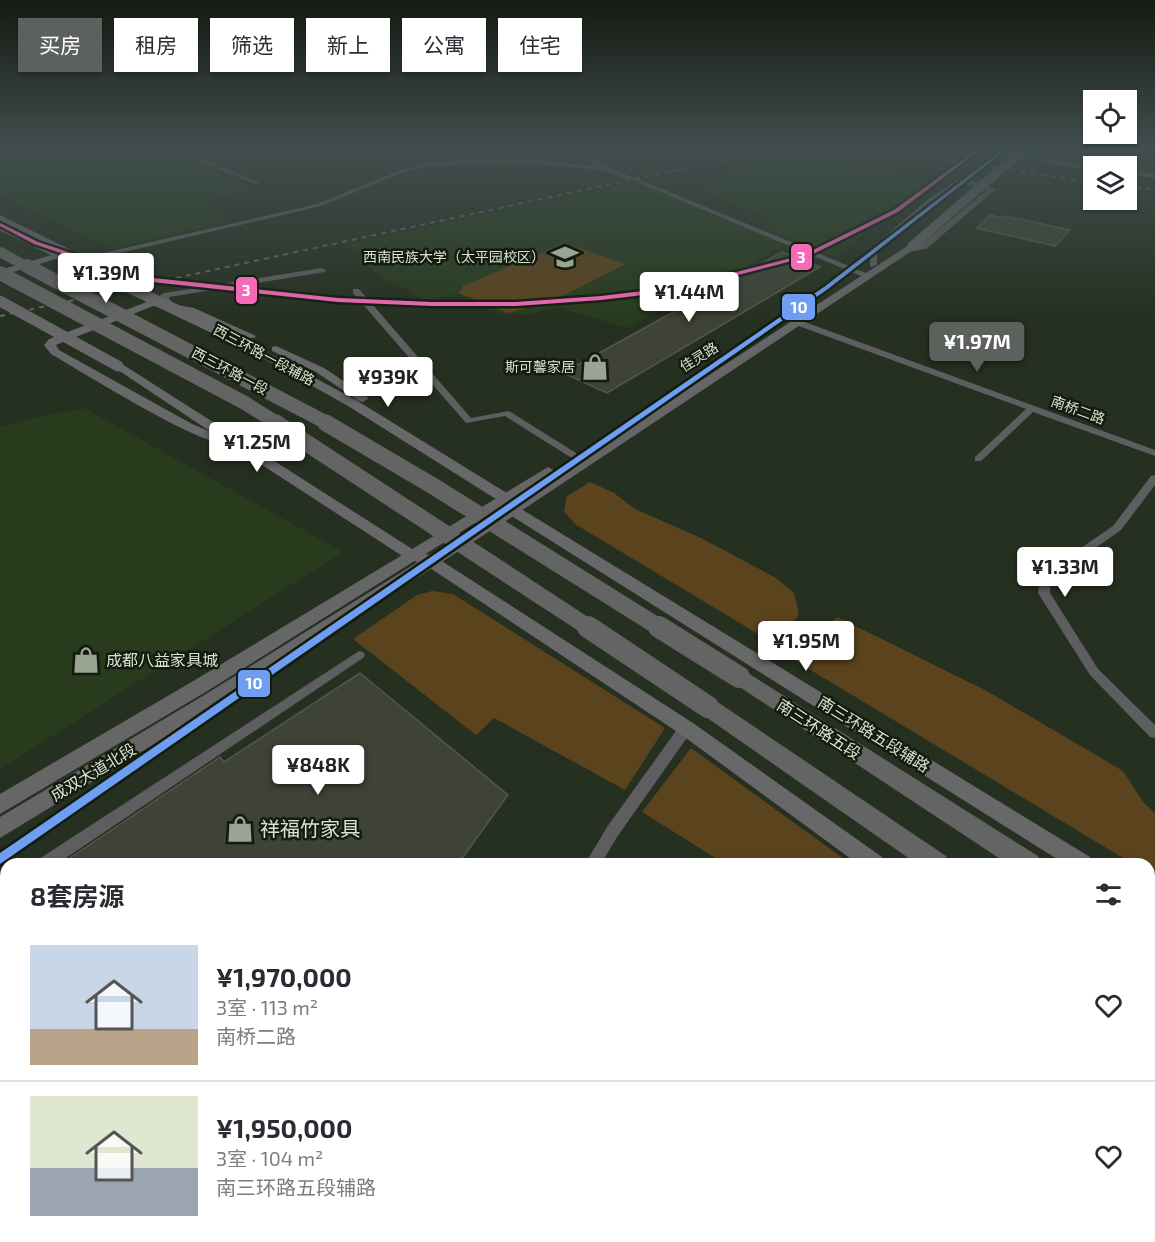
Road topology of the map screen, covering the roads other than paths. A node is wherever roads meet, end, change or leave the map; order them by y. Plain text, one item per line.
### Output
1 (318, 205) edge
2 (701, 205) edge
3 (928, 205) edge
4 (954, 205) edge
5 (960, 205) edge
6 (973, 205) edge
7 (0, 218) edge
8 (0, 226) edge
9 (907, 247) junction
10 (0, 252) edge
11 (70, 253) junction
12 (322, 270) dead end
13 (867, 272) junction
14 (0, 273) edge
15 (356, 291) dead end
16 (0, 301) edge
17 (168, 303) junction
18 (792, 320) junction
19 (1032, 408) junction
20 (393, 429) junction
21 (255, 453) junction
22 (1155, 453) edge
23 (573, 455) junction
24 (978, 459) dead end
25 (1155, 478) edge
26 (508, 504) junction
27 (485, 519) joint
28 (421, 558) junction
29 (359, 655) dead end
30 (686, 728) junction
31 (1155, 733) edge
32 (0, 806) edge
33 (0, 828) edge
34 (53, 858) edge
35 (597, 858) edge
36 (867, 858) edge
37 (928, 858) edge
38 (1020, 858) edge
39 (1073, 858) edge

1 - 11 street
2 - 13 street
3 - 13 street
4 - 9 main road, 佳灵路
5 - 9 main road, 佳灵路, bridge
6 - 9 street
7 - 11 main road
8 - 20 main road, 西三环路一段辅路, bridge
9 - 13 main road, 佳灵路
10 - 27 highway, 西三环路一段, bridge
11 - 14 main road
12 - 17 street
13 - 18 main road, 佳灵路
14 - 37 highway, 西三环路一段, bridge
15 - 23 street
16 - 21 main road, bridge
17 - 20 main road
17 - 21 main road
18 - 19 street, 南桥二路
18 - 23 main road, 佳灵路
18 - 26 main road, 佳灵路
19 - 22 street, 南桥二路
19 - 24 street
20 - 26 main road, 西三环路一段辅路
21 - 28 main road
23 - 26 main road, 佳灵路
25 - 31 street
26 - 28 main road
26 - 39 main road, 南三环路五段辅路
27 - 38 highway, 南三环路五段, bridge
28 - 30 main road
28 - 32 main road, 成双大道北段
28 - 33 main road, 成双大道北段
29 - 34 street
30 - 35 street
30 - 36 main road

